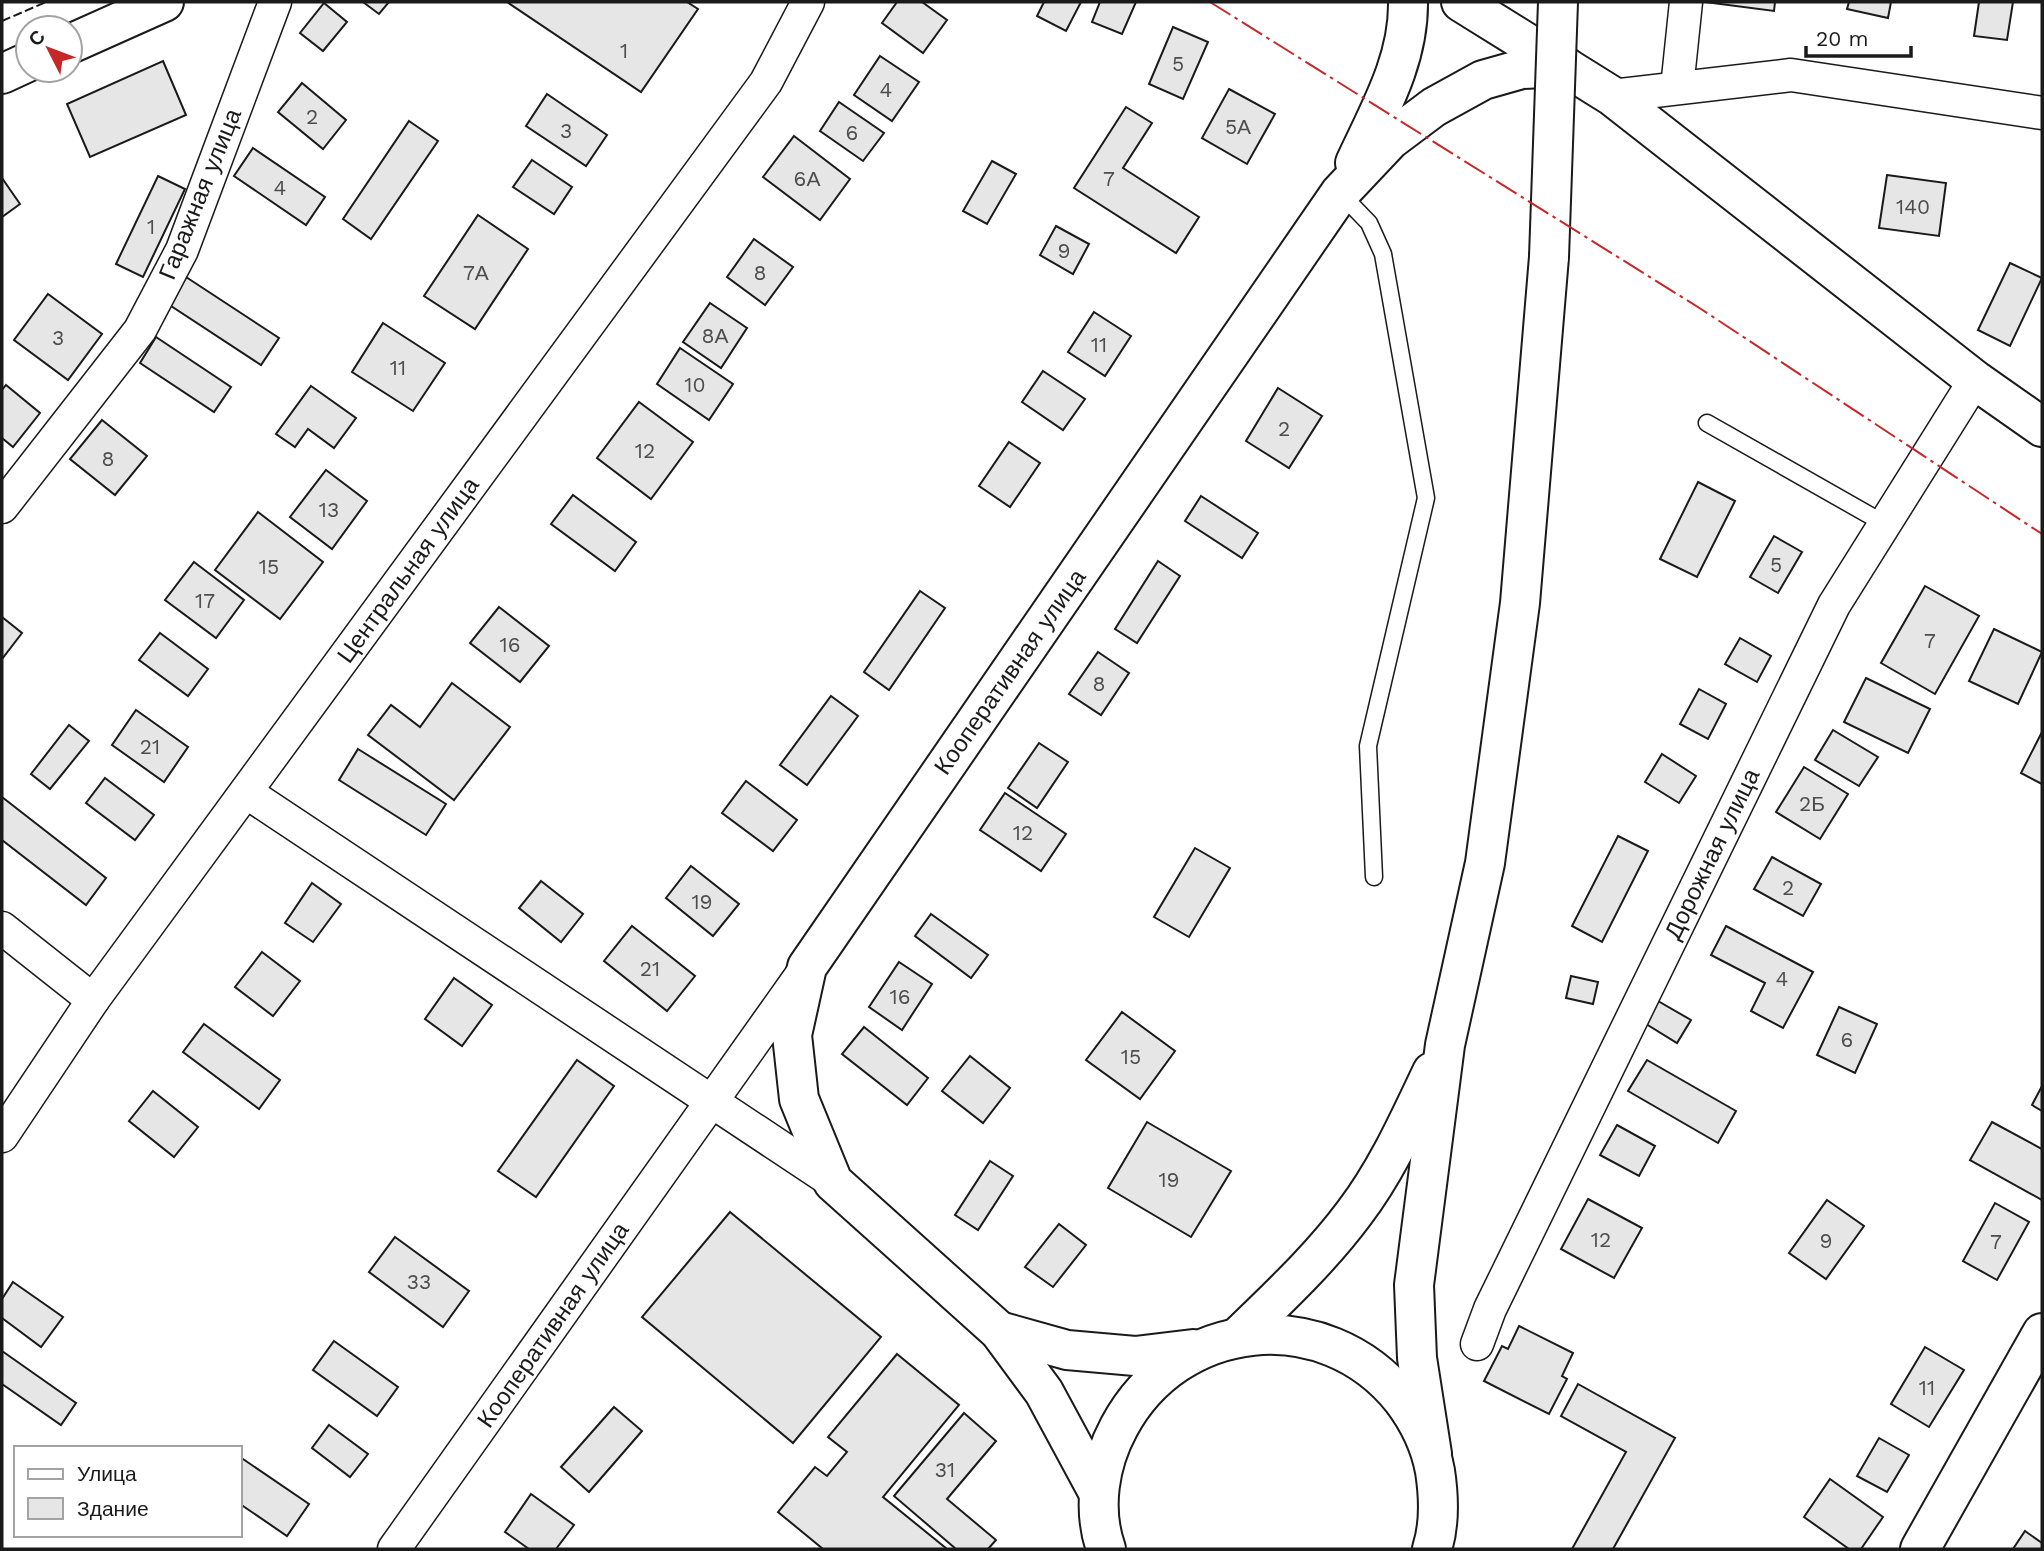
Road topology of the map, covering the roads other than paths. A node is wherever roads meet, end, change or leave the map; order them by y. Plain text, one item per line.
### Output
1 (164, 2) edge
2 (275, 2) edge
3 (808, 2) edge
4 (1408, 2) edge
5 (1461, 2) edge
6 (1558, 2) edge
7 (1686, 2) edge
8 (84, 38) edge
9 (1566, 67) junction
10 (1677, 88) junction
11 (1612, 96) junction
12 (2042, 114) edge
13 (1340, 193) junction
14 (1975, 380) junction
15 (1707, 423) dead end
16 (2042, 428) edge
17 (2, 507) edge
18 (1885, 524) junction
19 (246, 792) junction
20 (1374, 877) dead end
21 (2, 928) edge
22 (807, 967) junction
23 (93, 1000) junction
24 (1445, 1045) junction
25 (711, 1102) junction
26 (2, 1136) edge
27 (833, 1182) junction
28 (999, 1331) junction
29 (2042, 1333) edge
30 (1238, 1337) junction
31 (1477, 1344) dead end
32 (1201, 1348) junction
33 (1432, 1454) junction
34 (1098, 1492) junction
35 (1439, 1495) junction
36 (1100, 1544) edge
37 (394, 1549) edge
38 (1432, 1549) edge
39 (1452, 1549) edge
40 (1920, 1549) edge

1 - 8 main road
2 - 17 street, Гаражная улица
3 - 19 street, Центральная улица
4 - 13 main road, Кооперативная улица
5 - 9 main road
6 - 24 main road, bridge
7 - 10 street
9 - 11 main road
9 - 13 main road, Кооперативная улица
10 - 11 street
10 - 12 street
11 - 14 main road
13 - 20 lane
13 - 22 main road, Кооперативная улица
14 - 16 main road
14 - 18 street, Дорожная улица
15 - 18 lane
18 - 31 street, Дорожная улица
19 - 23 street, Центральная улица
19 - 25 street
21 - 23 street
22 - 25 street, Кооперативная улица
22 - 27 main road, Кооперативная улица
23 - 26 street, Центральная улица
24 - 30 main road
24 - 33 main road
25 - 27 street
25 - 37 street, Кооперативная улица
27 - 28 main road
28 - 32 main road
28 - 34 main road
29 - 40 main road
30 - 32 main road
30 - 33 main road
32 - 34 main road
33 - 35 main road
34 - 36 main road
35 - 38 main road
35 - 39 main road

